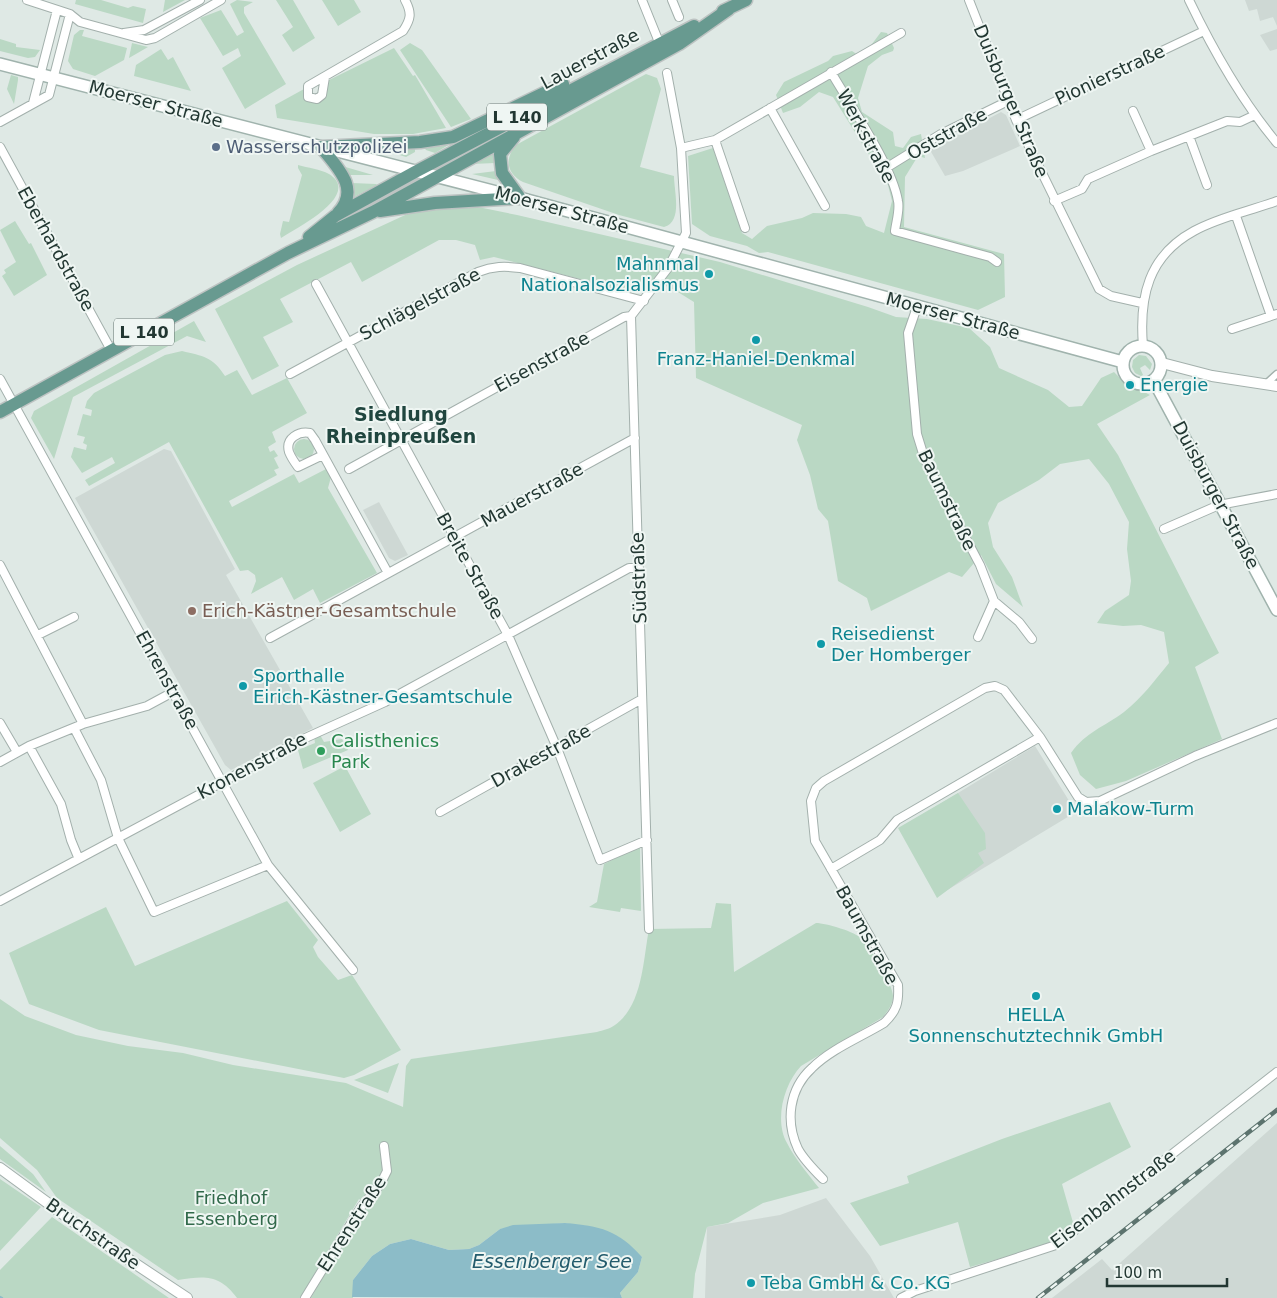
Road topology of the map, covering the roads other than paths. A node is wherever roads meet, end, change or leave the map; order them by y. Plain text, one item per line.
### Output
1 (27, 0) edge
2 (200, 0) edge
3 (220, 0) edge
4 (405, 0) edge
5 (642, 0) edge
6 (672, 0) edge
7 (746, 0) edge
8 (969, 0) edge
9 (1189, 0) edge
10 (57, 10) junction
11 (70, 14) junction
12 (679, 17) dead end
13 (1204, 32) junction
14 (124, 33) junction
15 (901, 33) dead end
16 (661, 48) junction
17 (619, 63) junction
18 (0, 64) edge
19 (831, 72) junction
20 (667, 73) dead end
21 (41, 75) junction
22 (325, 77) dead end
23 (54, 78) junction
24 (1008, 101) junction
25 (33, 103) junction
26 (770, 108) junction
27 (1133, 111) dead end
28 (1255, 115) junction
29 (1016, 120) junction
30 (0, 122) edge
31 (526, 126) junction
32 (1189, 136) junction
33 (715, 140) junction
34 (1277, 143) edge
35 (0, 147) edge
36 (321, 148) junction
37 (681, 148) junction
38 (1151, 151) junction
39 (886, 168) junction
40 (415, 172) junction
41 (436, 177) junction
42 (1207, 185) dead end
43 (520, 198) junction
44 (1054, 201) junction
45 (1277, 201) edge
46 (824, 206) dead end
47 (373, 212) junction
48 (335, 216) junction
49 (1236, 216) junction
50 (746, 228) dead end
51 (682, 243) junction
52 (294, 250) junction
53 (997, 262) dead end
54 (316, 284) dead end
55 (644, 301) junction
56 (1142, 303) junction
57 (917, 307) junction
58 (1274, 315) edge
59 (631, 316) junction
60 (1232, 329) dead end
61 (348, 343) junction
62 (1143, 346) junction
63 (111, 350) junction
64 (1123, 362) junction
65 (1162, 363) junction
66 (290, 374) dead end
67 (1277, 374) edge
68 (0, 379) edge
69 (1154, 381) junction
70 (1266, 384) junction
71 (1277, 386) edge
72 (14, 405) junction
73 (0, 412) edge
74 (635, 438) junction
75 (401, 440) junction
76 (323, 455) junction
77 (349, 469) dead end
78 (1277, 494) edge
79 (1219, 504) junction
80 (1164, 529) dead end
81 (454, 538) junction
82 (0, 565) edge
83 (639, 568) junction
84 (388, 573) junction
85 (994, 602) junction
86 (1277, 610) edge
87 (74, 617) dead end
88 (38, 635) junction
89 (508, 635) junction
90 (978, 637) dead end
91 (270, 638) dead end
92 (1032, 639) dead end
93 (173, 692) junction
94 (642, 700) junction
95 (0, 723) edge
96 (1277, 723) edge
97 (82, 724) junction
98 (74, 728) junction
99 (1040, 737) junction
100 (30, 746) junction
101 (557, 748) junction
102 (17, 752) junction
103 (0, 762) edge
104 (224, 781) junction
105 (440, 812) dead end
106 (118, 838) junction
107 (647, 840) junction
108 (78, 857) junction
109 (268, 865) junction
110 (831, 869) junction
111 (0, 901) edge
112 (649, 929) dead end
113 (353, 970) dead end
114 (1277, 1072) edge
115 (384, 1146) dead end
116 (0, 1168) edge
117 (822, 1179) dead end
118 (187, 1298) edge
119 (305, 1298) edge
120 (901, 1298) edge

1 - 10 street
2 - 14 street
3 - 14 street
4 - 22 street
5 - 16 street
6 - 12 street
7 - 16 main road, Lauerstraße / L 140
8 - 24 street, Duisburger Straße
9 - 13 street
10 - 11 street
10 - 21 street
11 - 14 street
11 - 23 street
13 - 28 street
13 - 29 street, Pionierstraße
15 - 19 street
16 - 17 main road, Lauerstraße / L 140
16 - 31 main road, Lauerstraße / L 140
17 - 36 main road
17 - 40 main road, Lauerstraße / L 140
18 - 21 main road, Moerser Straße
19 - 26 street
19 - 39 street, Werkstraße
20 - 37 street
21 - 23 main road, Moerser Straße
21 - 25 street
23 - 25 street
23 - 36 main road, Moerser Straße
24 - 29 street, Duisburger Straße
24 - 39 street, Oststraße
25 - 30 street
26 - 33 street
26 - 46 street
27 - 38 street
28 - 32 street
28 - 34 street
29 - 44 street, Duisburger Straße
31 - 41 main road, Lauerstraße / L 140
31 - 43 main road
32 - 38 street
32 - 42 street
33 - 37 street
33 - 50 street
35 - 63 street, Eberhardstraße
36 - 40 main road, Moerser Straße
36 - 48 main road
37 - 51 street
38 - 44 street
39 - 53 street, Werkstraße
40 - 41 main road, Moerser Straße
40 - 48 main road, L 140
41 - 43 main road, Moerser Straße
41 - 47 main road, L 140
43 - 47 main road
43 - 51 main road, Moerser Straße
44 - 56 street, Duisburger Straße
45 - 49 street
47 - 52 main road, L 140
48 - 52 main road, L 140
49 - 56 street
49 - 58 street
51 - 55 street
51 - 57 main road, Moerser Straße
52 - 63 main road, L 140
54 - 61 street, Breite Straße
55 - 59 street
55 - 61 street, Schlägelstraße
56 - 62 street
57 - 64 main road, Moerser Straße
57 - 85 street, Baumstraße
58 - 60 street
59 - 74 street, Südstraße
59 - 75 street, Eisenstraße
61 - 66 street, Schlägelstraße
61 - 75 street, Breite Straße
62 - 64 main road
62 - 65 main road
63 - 72 main road, L 140
64 - 69 main road
65 - 69 main road
65 - 70 street
67 - 70 street
68 - 72 street, Ehrenstraße
69 - 79 main road, Duisburger Straße
70 - 71 street
72 - 73 main road, L 140
72 - 93 street, Ehrenstraße
74 - 81 street, Mauerstraße
74 - 83 street, Südstraße
75 - 77 street, Eisenstraße
75 - 81 street, Breite Straße
76 - 76 street
76 - 84 street
78 - 79 street
79 - 80 street
79 - 86 main road, Duisburger Straße
81 - 84 street, Mauerstraße
81 - 89 street, Breite Straße
82 - 88 street
83 - 89 street, Kronenstraße
83 - 94 street, Südstraße
84 - 91 street, Mauerstraße
85 - 90 street
85 - 92 street
87 - 88 street
88 - 97 street
89 - 101 street, Breite Straße
89 - 104 street, Kronenstraße
93 - 97 street
93 - 104 street, Ehrenstraße
94 - 101 street, Drakestraße
94 - 107 street, Südstraße
95 - 102 street
96 - 99 street, Baumstraße
97 - 98 street
98 - 100 street
98 - 106 street
99 - 110 street, Baumstraße
99 - 110 street, Baumstraße
100 - 102 street
100 - 108 street
101 - 105 street, Drakestraße
101 - 107 street, Breite Straße
102 - 103 street
104 - 106 street, Kronenstraße
104 - 109 street, Ehrenstraße
106 - 108 street, Kronenstraße
106 - 109 street
107 - 112 street, Südstraße
108 - 111 street, Kronenstraße
109 - 113 street, Ehrenstraße
110 - 117 street, Baumstraße
114 - 120 street, Eisenbahnstraße
115 - 119 street, Ehrenstraße
116 - 118 street, Bruchstraße

